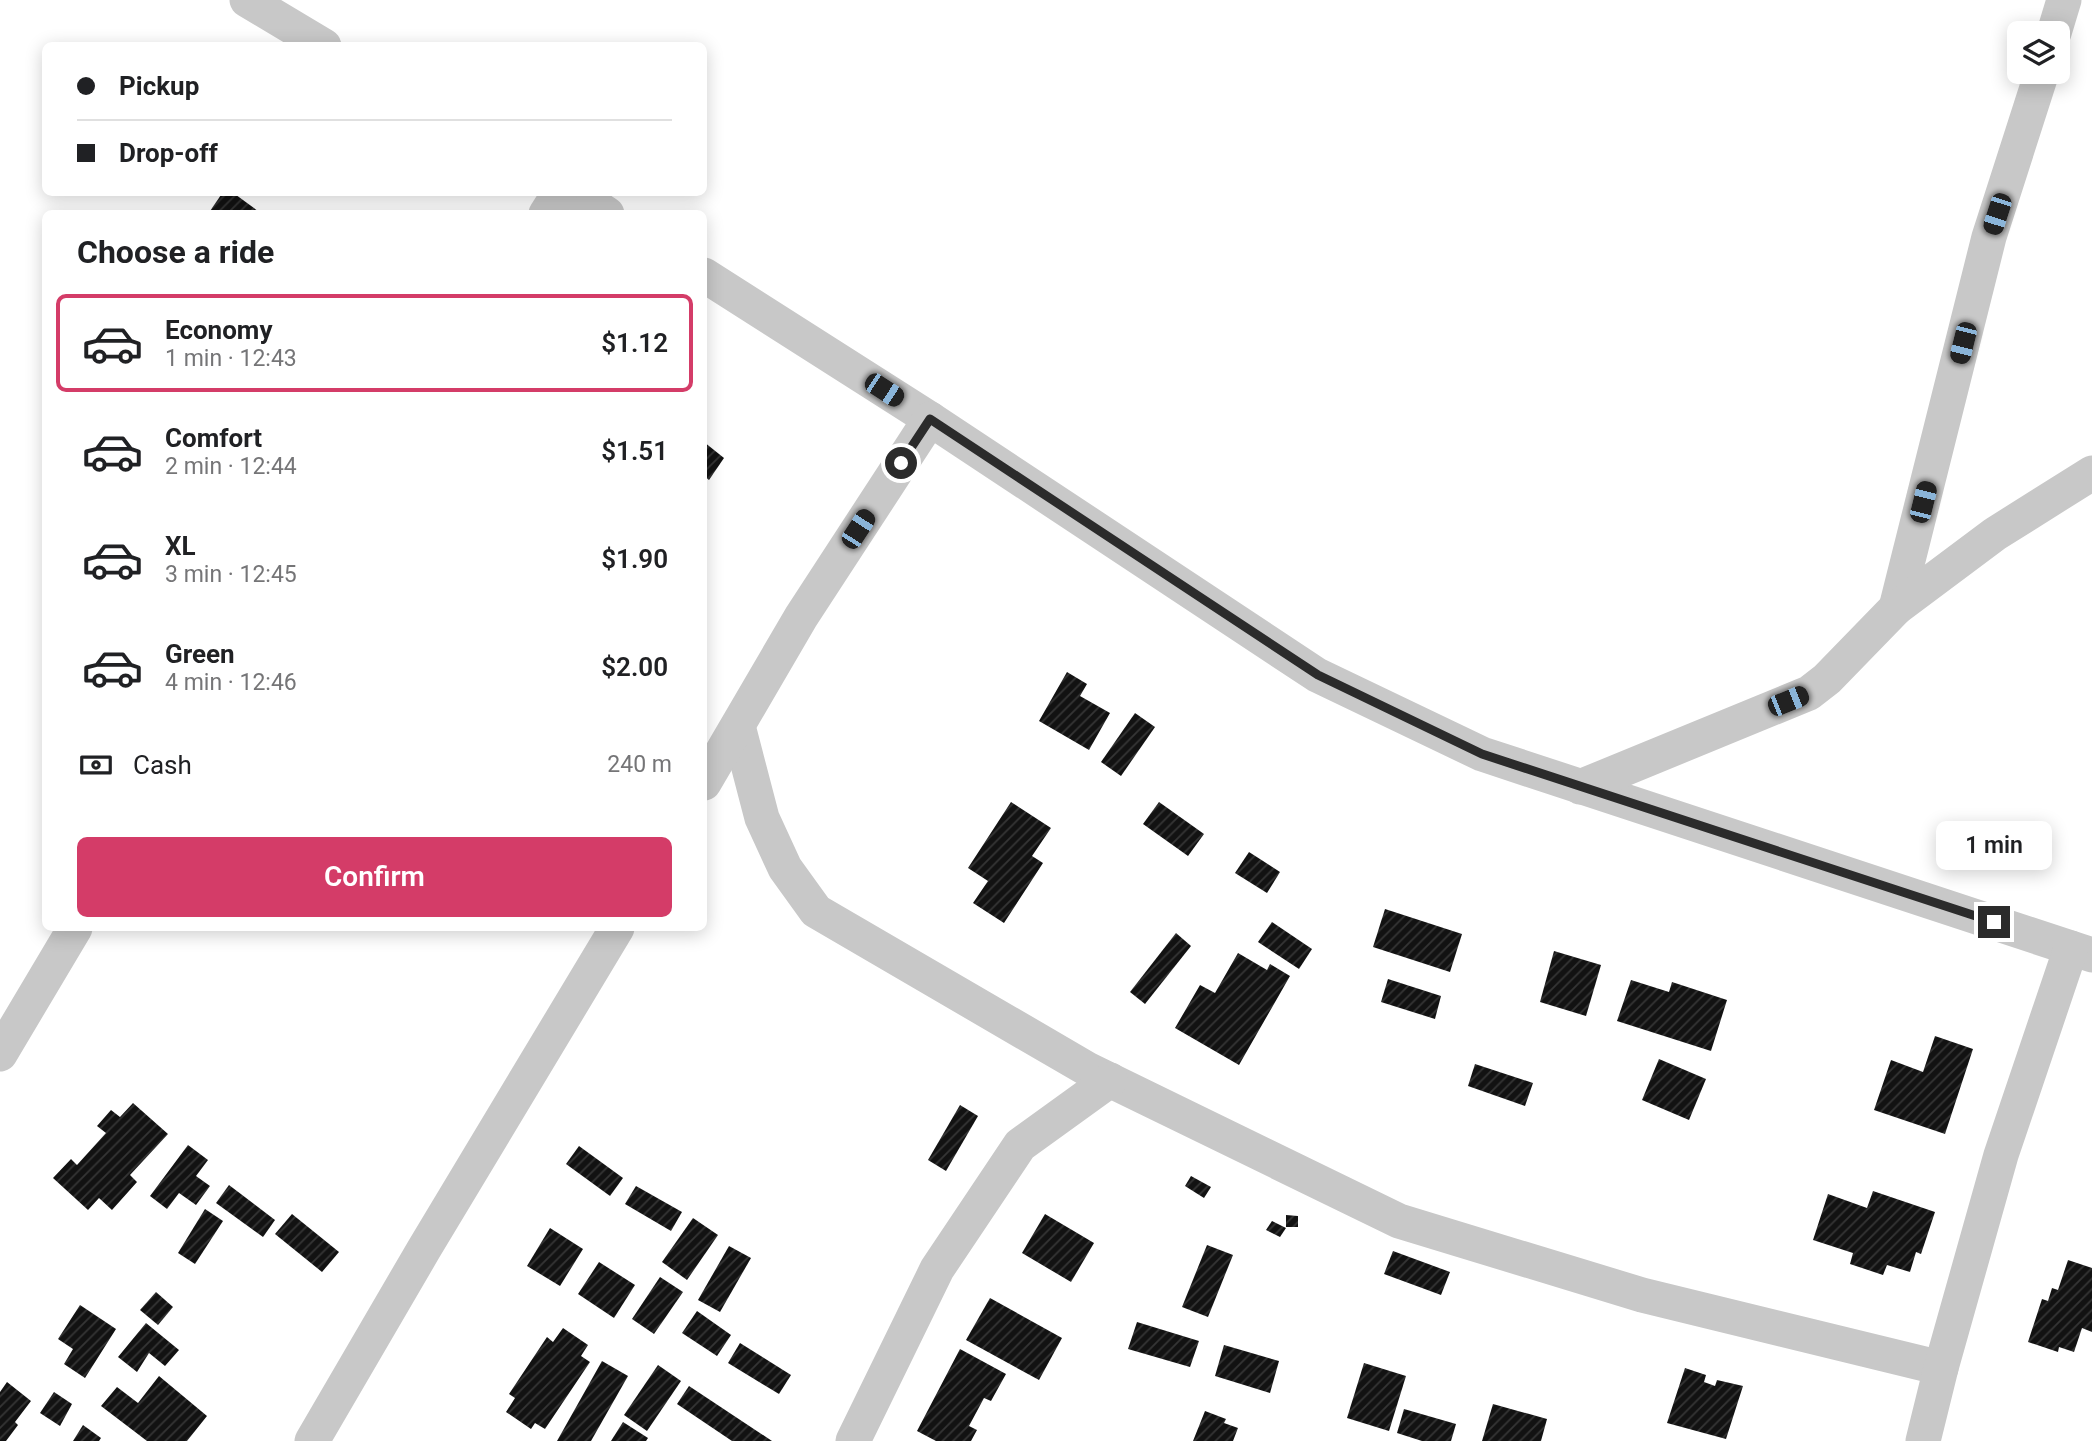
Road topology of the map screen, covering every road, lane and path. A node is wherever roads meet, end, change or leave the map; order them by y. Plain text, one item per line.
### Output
1 (247, 0) edge
2 (2064, 0) edge
3 (2058, 21) edge
4 (317, 42) edge
5 (2038, 84) edge
6 (580, 196) edge
7 (601, 210) edge
8 (707, 277) edge
9 (930, 419) junction
10 (2092, 473) edge
11 (1896, 608) junction
12 (738, 726) junction
13 (707, 778) edge
14 (1580, 787) junction
15 (73, 931) edge
16 (615, 931) edge
17 (2082, 951) edge
18 (0, 1055) edge
19 (1110, 1080) junction
20 (1941, 1368) junction
21 (312, 1441) edge
22 (853, 1441) edge
23 (1923, 1441) edge

1 - 4 street
2 - 3 street
5 - 11 street
6 - 7 street
8 - 9 street
9 - 12 street
9 - 14 street
10 - 11 street
11 - 14 street
12 - 13 street
12 - 19 street
14 - 17 street
15 - 18 street
16 - 21 street
17 - 20 street
19 - 20 street
19 - 22 street
20 - 23 street

